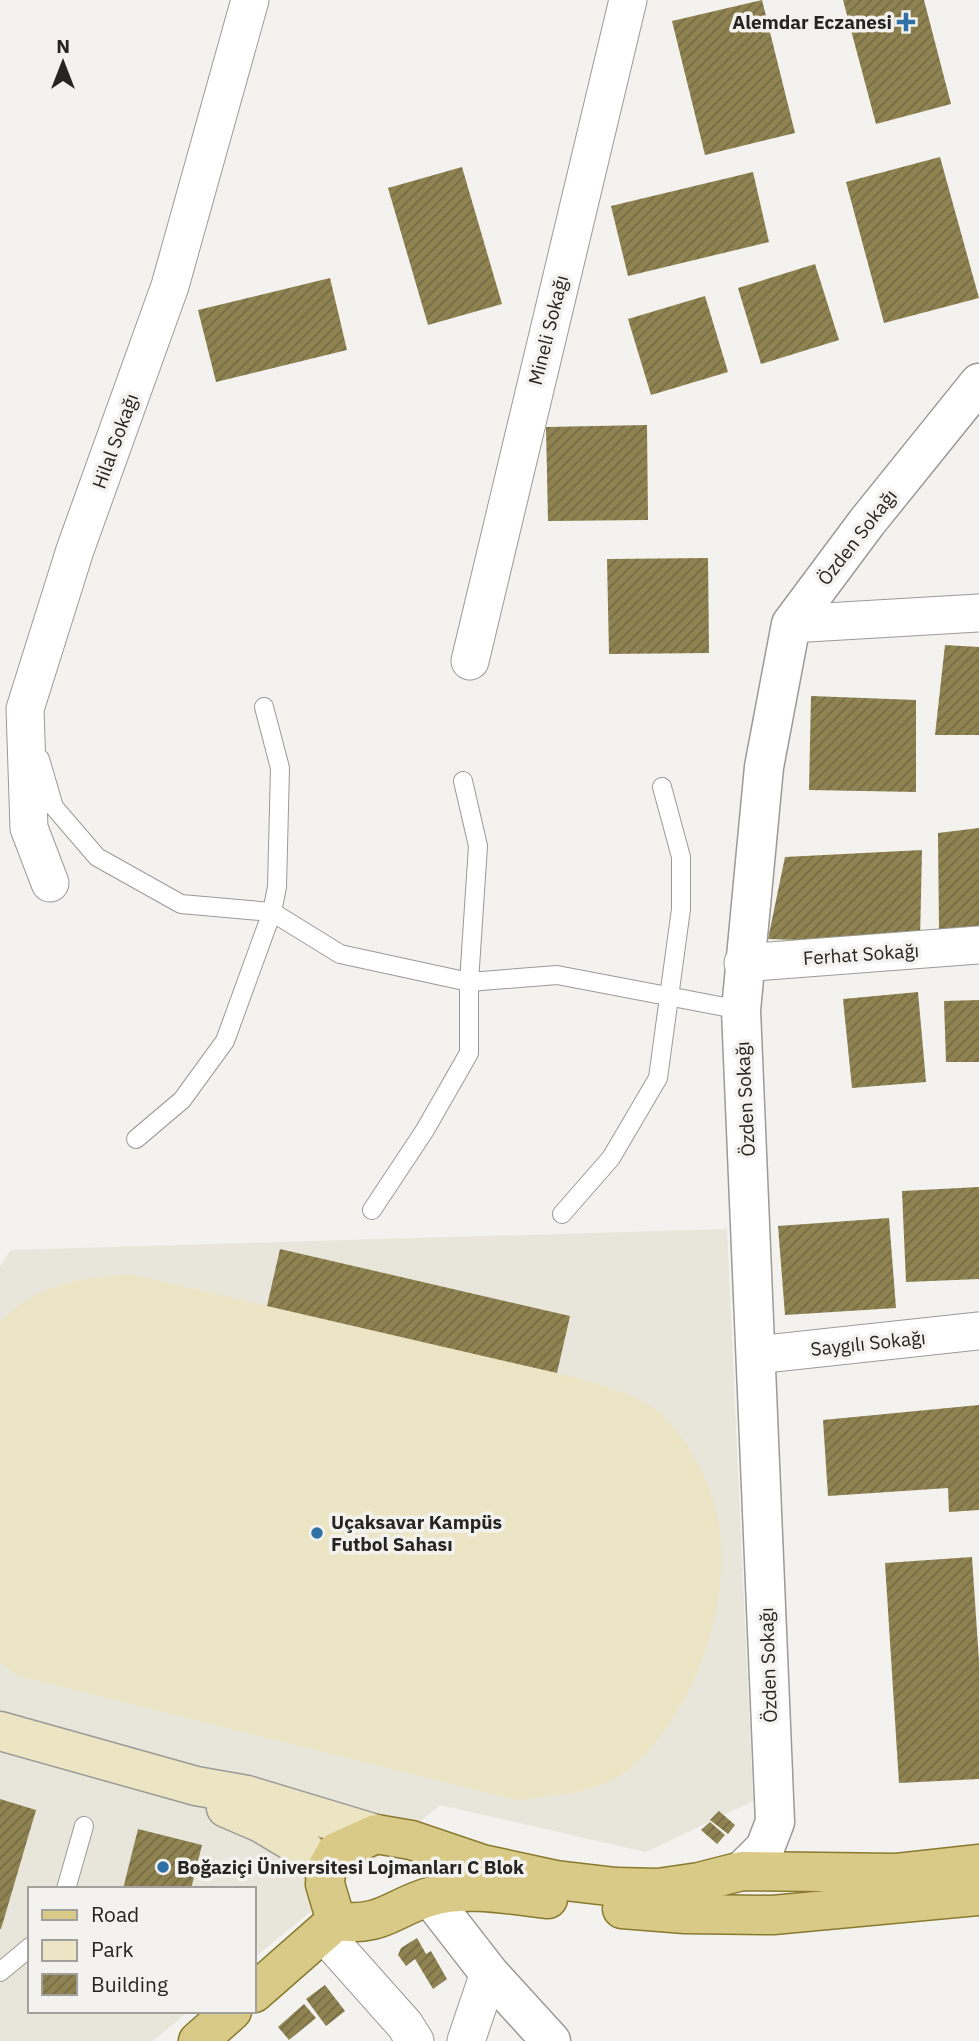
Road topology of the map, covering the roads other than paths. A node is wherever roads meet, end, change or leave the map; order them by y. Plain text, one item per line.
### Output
1 (250, 0) edge
2 (628, 0) edge
3 (979, 383) edge
4 (979, 613) edge
5 (791, 624) junction
6 (470, 661) dead end
7 (264, 706) dead end
8 (24, 709) junction
9 (463, 781) dead end
10 (662, 787) dead end
11 (50, 883) dead end
12 (272, 912) junction
13 (979, 945) edge
14 (743, 963) junction
15 (469, 982) junction
16 (670, 996) junction
17 (741, 1010) junction
18 (136, 1139) dead end
19 (372, 1210) dead end
20 (562, 1214) dead end
21 (979, 1331) edge
22 (756, 1355) junction
23 (0, 1731) edge
24 (196, 1786) junction
25 (85, 1826) dead end
26 (394, 1837) junction
27 (979, 1864) edge
28 (326, 1870) junction
29 (742, 1871) junction
30 (67, 1887) edge
31 (979, 1896) edge
32 (430, 1897) junction
33 (330, 1928) junction
34 (28, 1949) edge
35 (0, 1972) edge
36 (489, 1972) junction
37 (256, 1991) edge
38 (230, 2013) edge
39 (198, 2041) edge
40 (415, 2041) edge
41 (466, 2041) edge
42 (551, 2041) edge

1 - 8 street, Hilal Sokağı
2 - 6 street, Mineli Sokağı
3 - 5 street, Özden Sokağı
4 - 5 street
5 - 14 street, Özden Sokağı
7 - 12 lane
8 - 11 street, Hilal Sokağı
8 - 12 lane
9 - 15 lane
10 - 16 lane
12 - 15 lane
12 - 18 lane
13 - 14 street, Ferhat Sokağı
14 - 17 street, Özden Sokağı
15 - 16 lane
15 - 19 lane
16 - 17 lane
16 - 20 lane
17 - 22 street, Özden Sokağı
21 - 22 street, Saygılı Sokağı
22 - 29 street, Özden Sokağı
23 - 24 main road
24 - 26 main road
24 - 28 main road
25 - 30 lane
26 - 28 main road
26 - 29 main road
26 - 32 main road
27 - 29 main road
28 - 33 main road
31 - 32 main road
32 - 33 main road
32 - 36 street
33 - 37 main road
33 - 40 street
34 - 35 lane
36 - 41 street
36 - 42 street
38 - 39 main road

